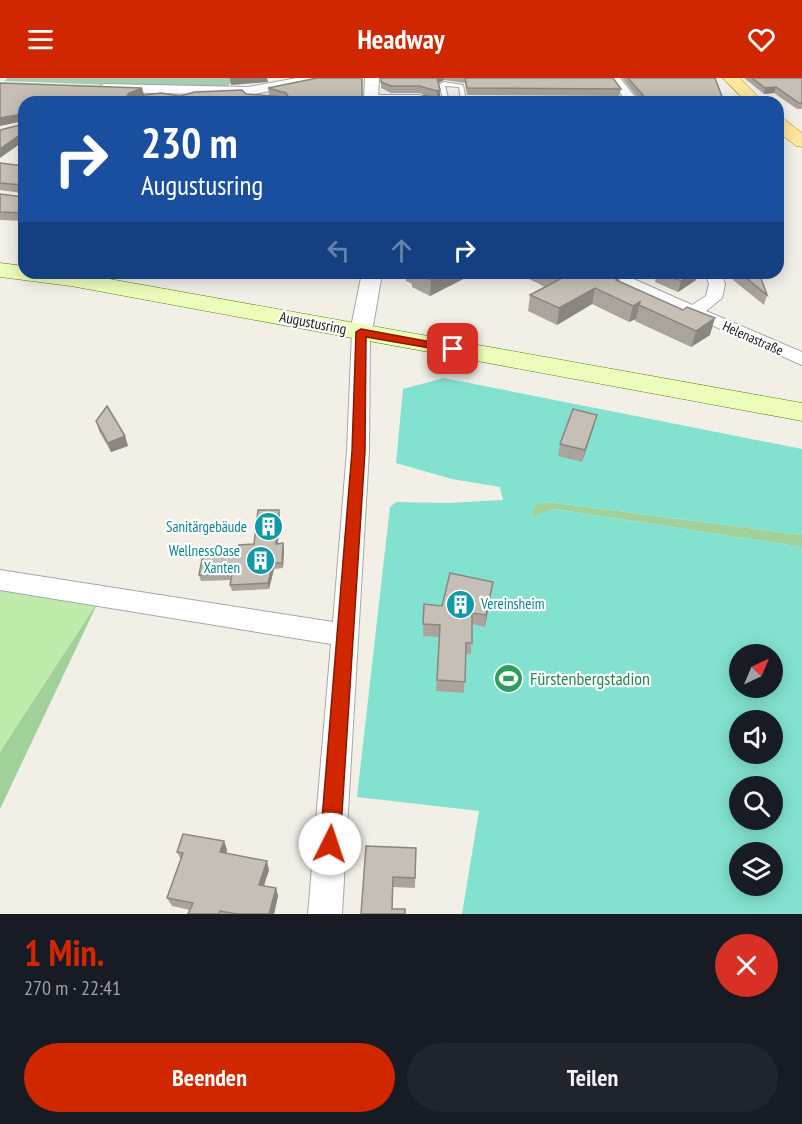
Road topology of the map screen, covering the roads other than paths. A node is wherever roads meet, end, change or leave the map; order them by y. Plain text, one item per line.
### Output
1 (319, 78) edge
2 (372, 78) edge
3 (614, 78) edge
4 (731, 78) edge
5 (284, 82) edge
6 (92, 87) edge
7 (165, 90) junction
8 (157, 96) edge
9 (275, 96) edge
10 (371, 96) edge
11 (445, 96) edge
12 (467, 96) edge
13 (626, 96) edge
14 (749, 96) edge
15 (784, 128) edge
16 (802, 142) edge
17 (0, 270) edge
18 (18, 272) edge
19 (71, 279) edge
20 (371, 279) edge
21 (620, 279) edge
22 (715, 279) edge
23 (694, 311) junction
24 (361, 332) junction
25 (802, 359) edge
26 (802, 412) edge
27 (0, 580) edge
28 (345, 635) junction
29 (325, 914) edge

1 - 5 street
2 - 10 street
3 - 13 street
4 - 14 main road
5 - 7 street
5 - 9 street
6 - 7 street
7 - 8 street
11 - 12 lane
15 - 16 main road
17 - 18 main road, Augustusring
19 - 24 main road, Augustusring
20 - 24 street
21 - 23 street, Helenastraße
22 - 23 street
23 - 25 street, Helenastraße
24 - 26 main road, Augustusring
24 - 28 street
27 - 28 street
28 - 29 street

